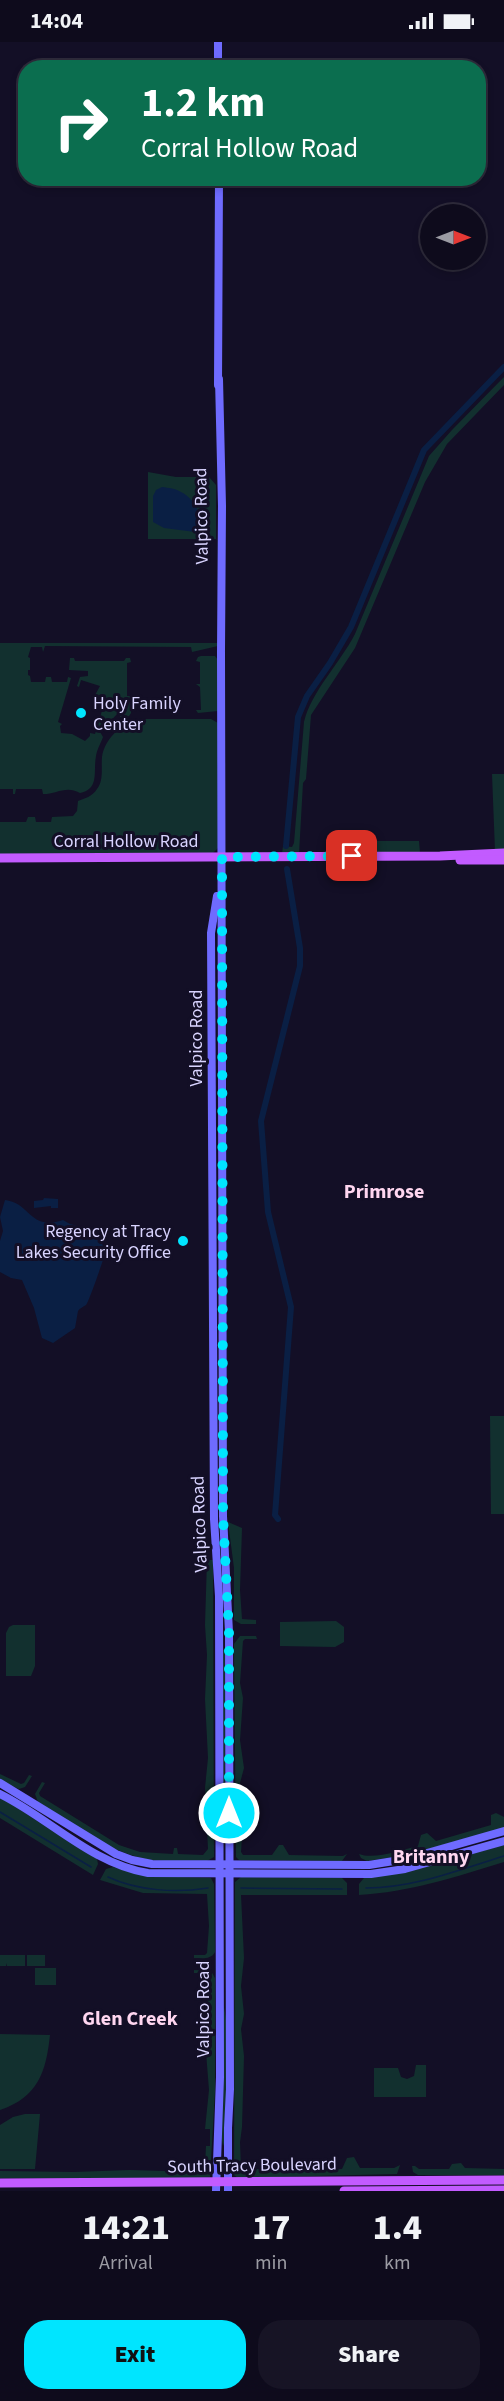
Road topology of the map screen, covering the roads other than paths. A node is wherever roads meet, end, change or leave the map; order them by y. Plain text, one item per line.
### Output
1 (218, 42) edge
2 (218, 60) edge
3 (219, 186) edge
4 (504, 853) edge
5 (440, 856) junction
6 (222, 857) junction
7 (0, 858) edge
8 (504, 860) edge
9 (0, 1784) edge
10 (0, 1794) edge
11 (504, 1831) edge
12 (504, 1841) edge
13 (219, 1869) junction
14 (230, 1869) junction
15 (504, 2180) edge
16 (0, 2183) edge
17 (223, 2187) edge
18 (504, 2190) edge
19 (344, 2191) edge

1 - 2 main road
3 - 6 main road, Valpico Road
4 - 5 main road, Corral Hollow Road
5 - 6 main road, Corral Hollow Road
5 - 8 main road
6 - 7 main road, Corral Hollow Road
6 - 13 main road, Valpico Road
6 - 14 main road, Valpico Road
9 - 13 main road
10 - 13 main road
11 - 14 main road
12 - 14 main road
13 - 14 main road
13 - 17 main road, Valpico Road
14 - 17 main road, Valpico Road
15 - 17 main road, South Tracy Boulevard
16 - 17 main road, South Tracy Boulevard
18 - 19 main road, South Tracy Boulevard

